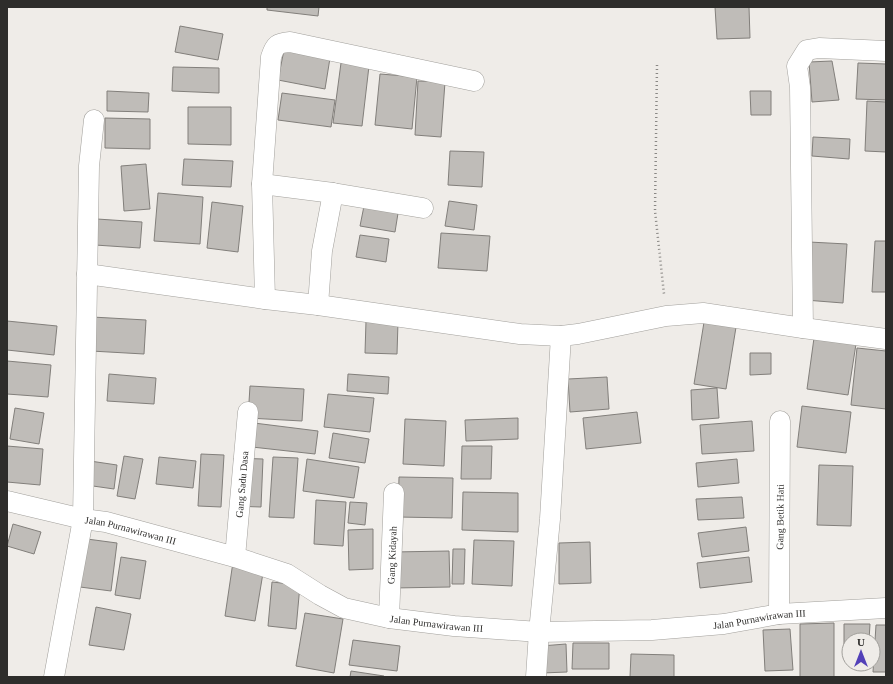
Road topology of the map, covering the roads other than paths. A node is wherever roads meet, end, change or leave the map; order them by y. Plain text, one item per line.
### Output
1 (886, 50) edge
2 (474, 81) dead end
3 (94, 120) dead end
4 (262, 184) junction
5 (333, 193) junction
6 (423, 208) dead end
7 (87, 274) junction
8 (265, 299) junction
9 (318, 305) junction
10 (803, 328) junction
11 (561, 336) junction
12 (886, 339) edge
13 (248, 412) dead end
14 (780, 421) dead end
15 (394, 493) dead end
16 (7, 500) edge
17 (83, 519) junction
18 (235, 557) junction
19 (886, 608) edge
20 (779, 614) junction
21 (389, 618) junction
22 (539, 632) junction
23 (54, 677) edge
24 (536, 677) edge

1 - 10 street
2 - 4 street
3 - 7 street
4 - 5 street
4 - 8 street
5 - 6 street
5 - 9 street
7 - 8 street
7 - 17 street
8 - 9 street
9 - 11 street
10 - 11 street
10 - 12 street
11 - 22 street
13 - 18 street, Gang Sadu Dasa
14 - 20 street, Gang Betik Hati
15 - 21 street, Gang Kidayah
16 - 17 street, Jalan Purnawirawan III
17 - 18 street, Jalan Purnawirawan III
17 - 23 street
18 - 21 street, Jalan Purnawirawan III
19 - 20 street, Jalan Purnawirawan III
20 - 22 street, Jalan Purnawirawan III
21 - 22 street, Jalan Purnawirawan III
22 - 24 street

